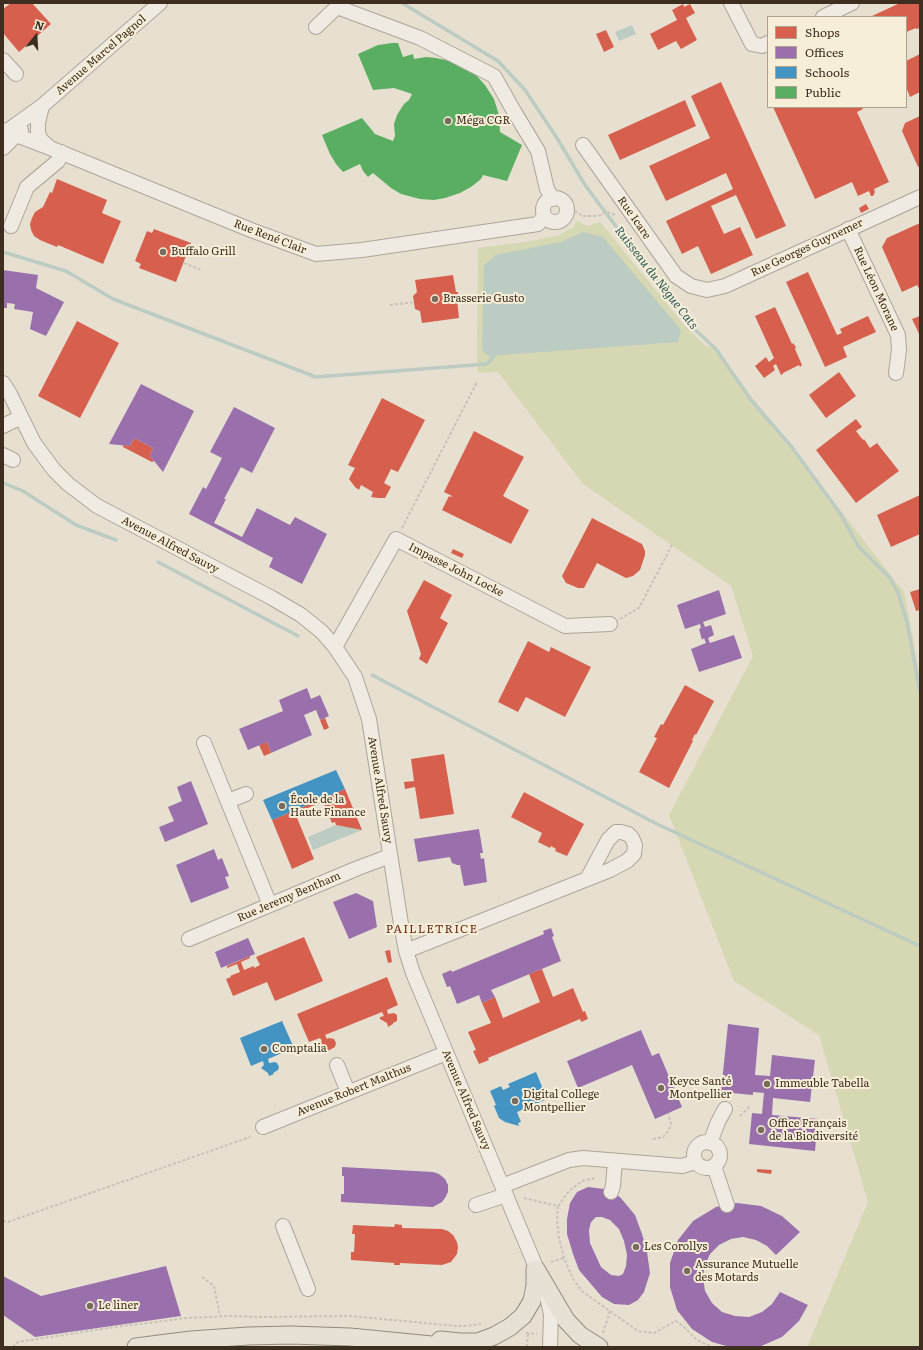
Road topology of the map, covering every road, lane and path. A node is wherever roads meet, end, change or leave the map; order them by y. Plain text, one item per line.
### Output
1 (160, 3) edge
2 (731, 3) edge
3 (852, 3) edge
4 (825, 16) edge
5 (316, 27) dead end
6 (767, 44) edge
7 (3, 60) edge
8 (16, 74) dead end
9 (42, 106) junction
10 (6, 131) edge
11 (583, 145) dead end
12 (3, 148) edge
13 (56, 150) junction
14 (920, 197) edge
15 (553, 199) junction
16 (566, 206) junction
17 (544, 216) junction
18 (636, 221) junction
19 (11, 226) dead end
20 (848, 229) junction
21 (184, 263) dead end
22 (201, 270) dead end
23 (691, 286) joint
24 (414, 302) dead end
25 (390, 305) dead end
26 (896, 373) dead end
27 (477, 382) dead end
28 (3, 383) edge
29 (21, 417) junction
30 (3, 426) edge
31 (396, 539) junction
32 (672, 545) dead end
33 (610, 624) joint
34 (335, 647) junction
35 (204, 743) dead end
36 (246, 794) dead end
37 (228, 801) junction
38 (390, 856) junction
39 (587, 879) dead end
40 (270, 905) junction
41 (189, 939) dead end
42 (406, 951) junction
43 (446, 1053) junction
44 (337, 1065) dead end
45 (348, 1092) junction
46 (750, 1106) dead end
47 (725, 1109) dead end
48 (668, 1113) dead end
49 (740, 1116) dead end
50 (263, 1127) dead end
51 (250, 1137) dead end
52 (653, 1139) dead end
53 (710, 1143) junction
54 (615, 1161) junction
55 (695, 1162) junction
56 (714, 1166) junction
57 (595, 1178) dead end
58 (504, 1191) junction
59 (611, 1192) dead end
60 (524, 1198) dead end
61 (476, 1205) dead end
62 (726, 1205) dead end
63 (558, 1206) junction
64 (3, 1221) edge
65 (283, 1226) dead end
66 (564, 1258) junction
67 (551, 1262) dead end
68 (536, 1269) junction
69 (202, 1277) dead end
70 (308, 1289) dead end
71 (610, 1311) junction
72 (220, 1316) dead end
73 (528, 1333) dead end
74 (350, 1338) junction
75 (600, 1342) edge
76 (136, 1347) edge
77 (312, 1347) edge
78 (320, 1347) edge
79 (452, 1347) edge
80 (527, 1347) edge
81 (550, 1347) edge
82 (712, 1347) edge

1 - 9 street, Avenue Marcel Pagnol
2 - 6 street
3 - 4 street
5 - 15 street
7 - 8 street
9 - 10 street, Avenue Marcel Pagnol
9 - 13 street, Rue René Clair
10 - 12 street, Avenue Marcel Pagnol
10 - 13 street, Rue René Clair
11 - 18 street, Rue Icare
12 - 13 street, Rue René Clair
13 - 17 street, Rue René Clair
13 - 19 street
14 - 20 street, Rue Georges Guynemer
15 - 16 street
15 - 17 street
16 - 17 street
16 - 18 path
18 - 23 street, Rue Icare
20 - 23 street, Rue Georges Guynemer
20 - 26 street, Rue Léon Morane
21 - 22 path
24 - 25 path
27 - 31 path
28 - 29 street, Avenue Alfred Sauvy
29 - 30 street
29 - 34 street, Avenue Alfred Sauvy
31 - 33 street, Impasse John Locke
31 - 34 street, Impasse John Locke
32 - 33 path
34 - 38 street, Avenue Alfred Sauvy
35 - 37 street
36 - 37 street
37 - 40 street
38 - 40 street, Rue Jeremy Bentham
38 - 42 street, Avenue Alfred Sauvy
39 - 42 street
40 - 41 street, Rue Jeremy Bentham
42 - 43 street, Avenue Alfred Sauvy
43 - 45 street, Avenue Robert Malthus
43 - 58 street, Avenue Alfred Sauvy
44 - 45 street
45 - 50 street, Avenue Robert Malthus
46 - 49 path
47 - 53 street
48 - 52 path
51 - 64 path
53 - 55 street
53 - 56 street
54 - 55 street
54 - 58 street
54 - 59 street
55 - 56 street
56 - 62 street
57 - 63 path
58 - 61 street
58 - 68 street, Avenue Alfred Sauvy
60 - 63 path
63 - 66 path
65 - 70 street
66 - 67 path
66 - 71 path
68 - 74 main road
68 - 75 main road
68 - 81 street, Avenue Alfred Sauvy
69 - 72 path
71 - 75 path
71 - 82 path
73 - 80 path
74 - 76 main road
74 - 79 main road
77 - 78 main road

